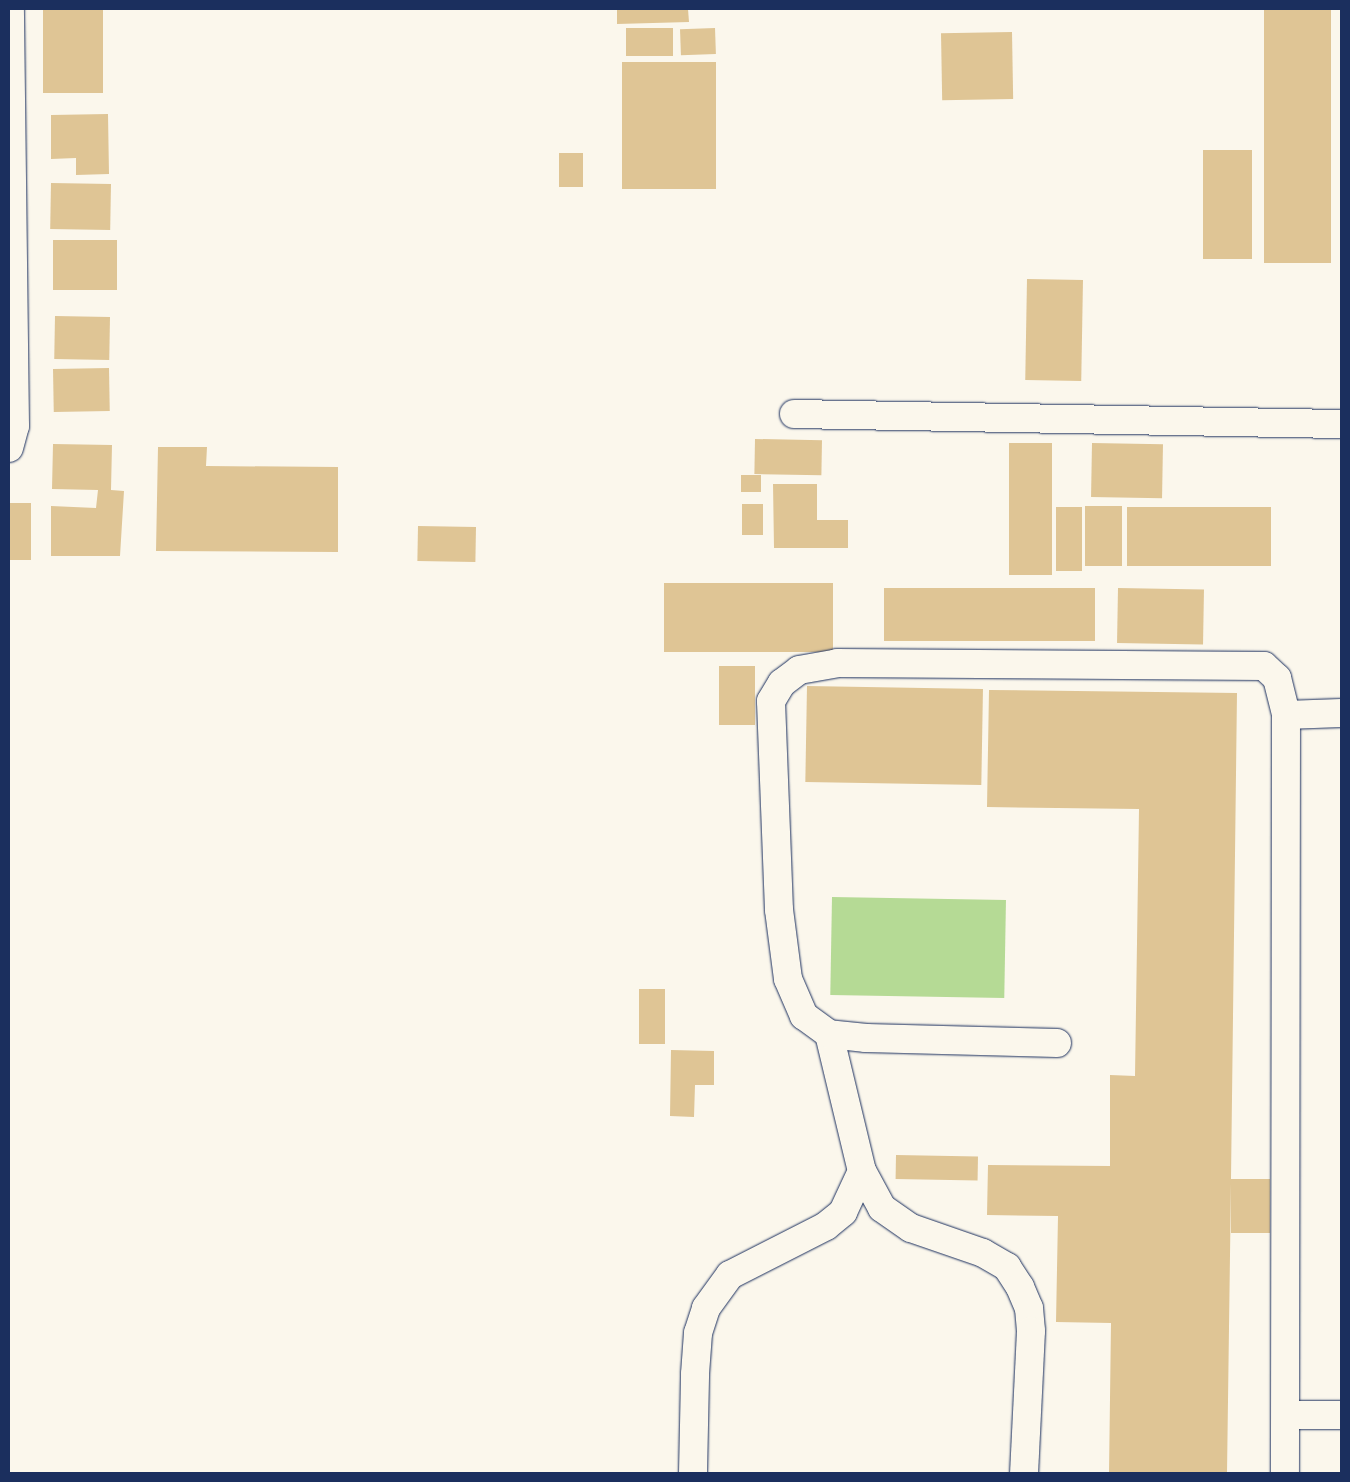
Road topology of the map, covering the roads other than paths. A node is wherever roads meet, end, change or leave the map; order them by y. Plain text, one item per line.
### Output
1 (10, 9) edge
2 (794, 414) dead end
3 (1341, 424) edge
4 (9, 448) edge
5 (1341, 713) edge
6 (1286, 715) junction
7 (829, 1034) junction
8 (1057, 1043) dead end
9 (862, 1171) junction
10 (1287, 1415) junction
11 (1341, 1415) edge
12 (693, 1473) edge
13 (1024, 1473) edge
14 (1286, 1473) edge

1 - 4 street
2 - 3 street
5 - 6 street
6 - 7 street
6 - 10 street
7 - 8 street
7 - 9 street
9 - 12 street
9 - 13 street
10 - 11 street
10 - 14 street

